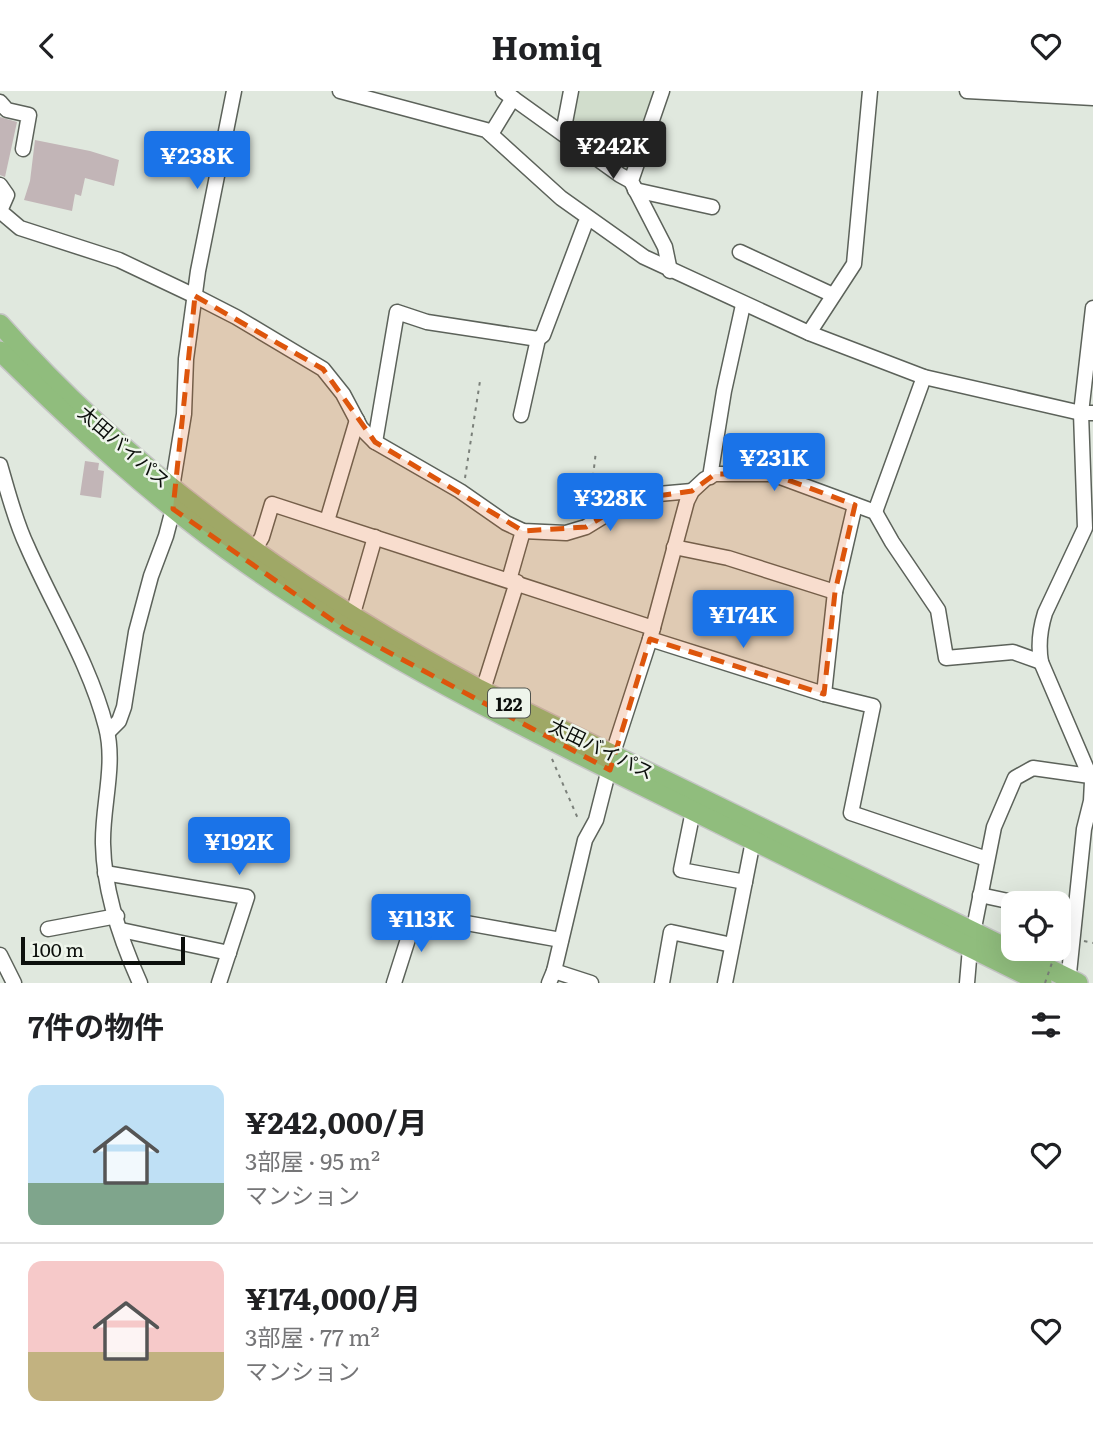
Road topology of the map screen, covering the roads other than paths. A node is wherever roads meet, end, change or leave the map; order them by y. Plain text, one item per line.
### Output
1 (234, 91) edge
2 (340, 91) edge
3 (571, 91) edge
4 (662, 91) edge
5 (870, 91) edge
6 (967, 91) edge
7 (515, 96) edge
8 (1093, 98) edge
9 (0, 101) edge
10 (563, 133) junction
11 (491, 134) junction
12 (23, 149) dead end
13 (0, 185) edge
14 (633, 185) junction
15 (712, 207) dead end
16 (0, 211) edge
17 (589, 219) junction
18 (740, 252) dead end
19 (670, 271) junction
20 (833, 295) junction
21 (195, 296) junction
22 (743, 305) junction
23 (1093, 307) edge
24 (1, 327) edge
25 (808, 333) junction
26 (538, 339) junction
27 (0, 351) edge
28 (924, 377) junction
29 (1087, 413) edge
30 (521, 415) dead end
31 (357, 420) junction
32 (375, 442) junction
33 (0, 465) edge
34 (710, 477) junction
35 (172, 488) junction
36 (692, 491) junction
37 (855, 505) junction
38 (173, 509) junction
39 (875, 512) junction
40 (327, 521) junction
41 (523, 531) junction
42 (375, 537) junction
43 (674, 547) junction
44 (254, 551) junction
45 (513, 581) junction
46 (835, 592) junction
47 (352, 617) junction
48 (652, 633) junction
49 (1041, 662) junction
50 (483, 691) junction
51 (824, 694) junction
52 (108, 731) junction
53 (612, 761) junction
54 (1092, 779) edge
55 (693, 811) junction
56 (753, 841) junction
57 (987, 859) junction
58 (106, 873) junction
59 (745, 882) junction
60 (980, 895) junction
61 (1001, 900) edge
62 (1071, 915) edge
63 (1075, 916) junction
64 (119, 923) junction
65 (48, 929) dead end
66 (561, 940) junction
67 (972, 940) junction
68 (732, 945) junction
69 (229, 953) junction
70 (0, 955) edge
71 (551, 977) edge
72 (1072, 981) edge
73 (14, 983) edge
74 (140, 983) edge
75 (219, 983) edge
76 (394, 983) edge
77 (591, 983) edge
78 (662, 983) edge
79 (725, 983) edge
80 (967, 983) edge
81 (1044, 983) edge

1 - 21 street
2 - 11 street
3 - 10 street
4 - 14 street
5 - 20 street
6 - 8 street
7 - 10 street
7 - 11 street
9 - 12 street
10 - 14 street
11 - 17 street
13 - 16 street
14 - 15 street
14 - 19 street
16 - 21 street
17 - 19 street
17 - 26 street
18 - 20 street
19 - 22 street
20 - 25 street
21 - 31 street
21 - 35 street
22 - 25 street
22 - 34 street
23 - 29 street
24 - 35 highway, 太田バイパス / 122
25 - 28 street
26 - 30 street
26 - 32 street
27 - 38 highway, 太田バイパス / 122
28 - 29 street
28 - 39 street
29 - 49 street
31 - 32 street
31 - 40 street
32 - 41 street
33 - 52 street
34 - 36 street
34 - 37 street
35 - 38 street
35 - 44 highway, 太田バイパス / 122
36 - 41 street
36 - 43 street
37 - 39 street
37 - 46 street
38 - 52 street
38 - 53 highway, 太田バイパス / 122
39 - 49 street
40 - 42 street
40 - 44 street
41 - 45 street
42 - 45 street
42 - 47 street
43 - 46 street
43 - 48 street
44 - 47 highway, 太田バイパス / 122
45 - 48 street
45 - 50 street
46 - 51 street
47 - 50 highway, 太田バイパス / 122
48 - 51 street
48 - 53 street
49 - 54 street
50 - 53 highway, 太田バイパス / 122
51 - 57 street
52 - 58 street
53 - 55 highway, 太田バイパス / 122
53 - 66 street
53 - 67 highway, 太田バイパス / 122
54 - 57 street
54 - 63 street
55 - 56 highway, 太田バイパス / 122
55 - 59 street
56 - 59 street
56 - 67 highway, 太田バイパス / 122
57 - 60 street
58 - 64 street
58 - 69 street
59 - 68 street
60 - 61 street
60 - 67 street
62 - 63 street
63 - 72 street
64 - 65 street
64 - 69 street
64 - 74 street
66 - 71 street
66 - 76 street
67 - 72 highway, 太田バイパス / 122
67 - 80 street
67 - 81 highway, 太田バイパス / 122
68 - 78 street
68 - 79 street
69 - 75 street
70 - 73 street
71 - 77 street

